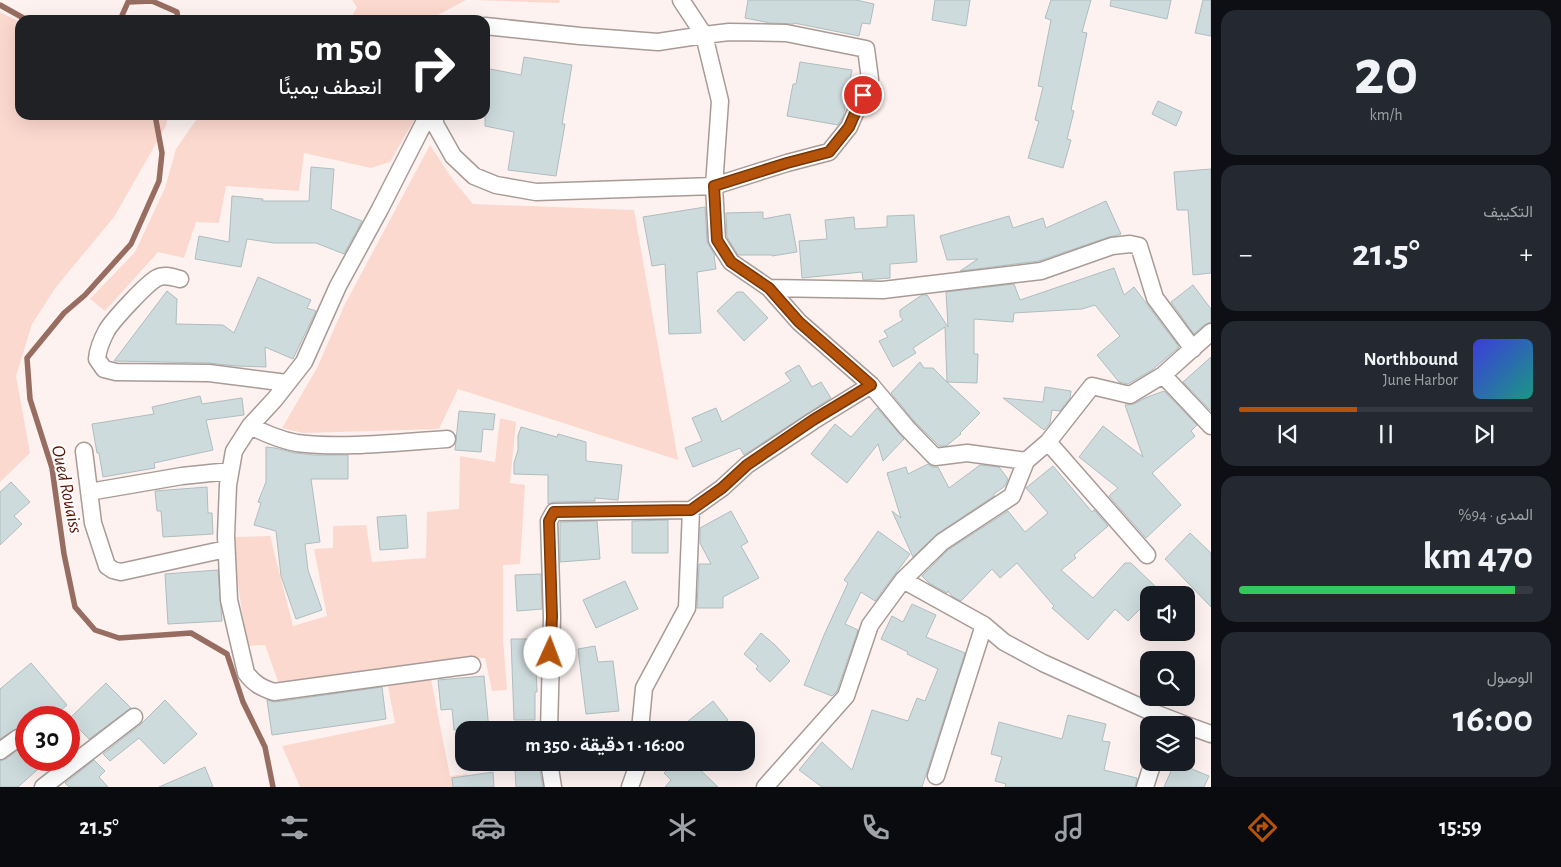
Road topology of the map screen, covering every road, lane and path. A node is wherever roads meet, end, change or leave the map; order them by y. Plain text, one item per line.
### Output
1 (681, 0) edge
2 (490, 27) edge
3 (704, 35) junction
4 (425, 120) edge
5 (435, 120) edge
6 (714, 186) junction
7 (180, 279) dead end
8 (769, 288) junction
9 (1211, 332) edge
10 (1193, 349) junction
11 (1163, 375) junction
12 (288, 383) junction
13 (871, 385) junction
14 (250, 426) junction
15 (1211, 426) edge
16 (447, 439) dead end
17 (1048, 442) junction
18 (84, 451) dead end
19 (1026, 461) junction
20 (230, 471) junction
21 (89, 492) junction
22 (691, 510) junction
23 (226, 549) junction
24 (1146, 555) dead end
25 (903, 580) junction
26 (984, 625) junction
27 (472, 665) dead end
28 (134, 716) dead end
29 (1154, 716) edge
30 (549, 721) edge
31 (641, 721) edge
32 (1195, 728) edge
33 (1211, 734) edge
34 (15, 740) edge
35 (0, 751) edge
36 (550, 771) edge
37 (636, 771) edge
38 (1150, 771) edge
39 (936, 776) dead end
40 (43, 787) edge
41 (553, 787) edge
42 (630, 787) edge
43 (765, 787) edge
44 (1145, 787) edge

1 - 3 street
2 - 3 street
3 - 6 street
3 - 6 street
4 - 12 street
5 - 6 street
6 - 8 street
7 - 12 street
8 - 10 street
8 - 13 street
9 - 10 street
10 - 11 street
11 - 15 street
11 - 17 street
12 - 14 street
13 - 19 street
13 - 22 street
14 - 16 street
14 - 20 street
17 - 19 street
17 - 24 street
18 - 21 street
19 - 25 street
20 - 21 street
20 - 23 street
21 - 23 street
22 - 30 street
22 - 31 street
23 - 27 street
25 - 26 street
25 - 43 street
26 - 29 street
26 - 39 street
28 - 40 street
32 - 33 street
34 - 35 street
36 - 41 street
37 - 42 street
38 - 44 street

